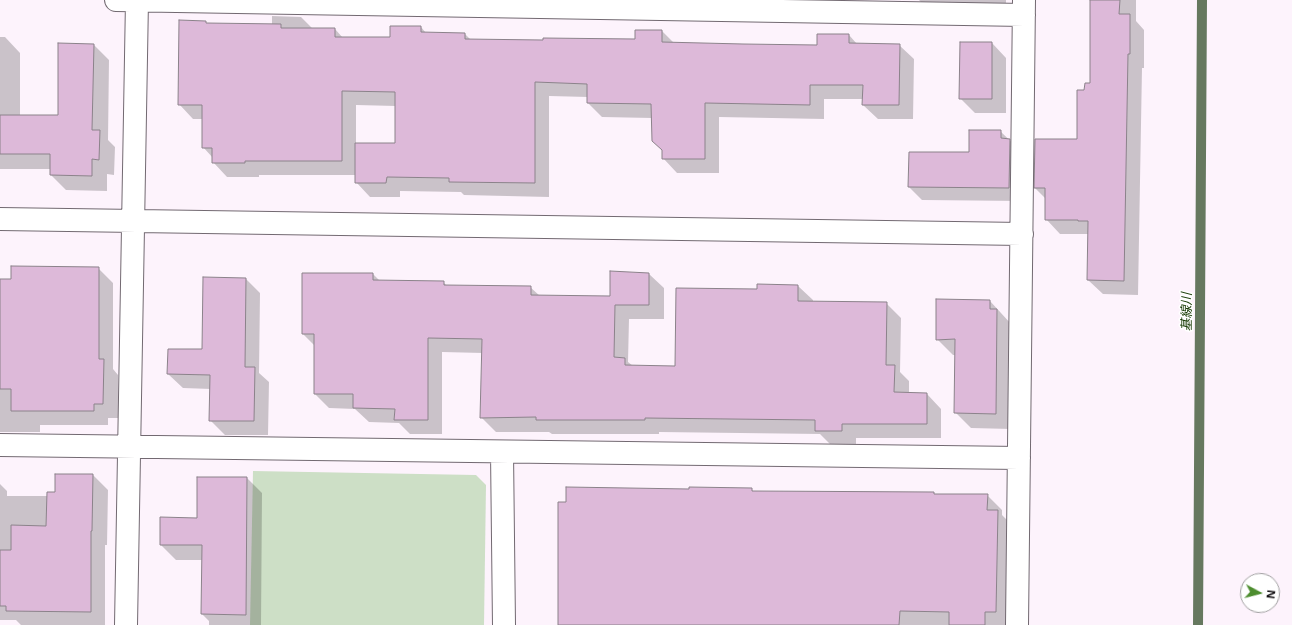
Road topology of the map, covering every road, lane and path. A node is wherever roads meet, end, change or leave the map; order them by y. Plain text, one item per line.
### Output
1 (116, 0) edge
2 (136, 0) edge
3 (1024, 8) edge
4 (0, 219) edge
5 (133, 221) junction
6 (1022, 234) junction
7 (0, 445) edge
8 (129, 446) junction
9 (502, 452) junction
10 (1019, 458) junction
11 (126, 625) edge
12 (504, 625) edge
13 (1017, 625) edge

1 - 2 street
2 - 3 street
2 - 5 street
3 - 6 street
4 - 5 street
5 - 6 street
5 - 8 street
6 - 10 street
7 - 8 street
8 - 9 street
8 - 11 street
9 - 10 street
9 - 12 street
10 - 13 street

